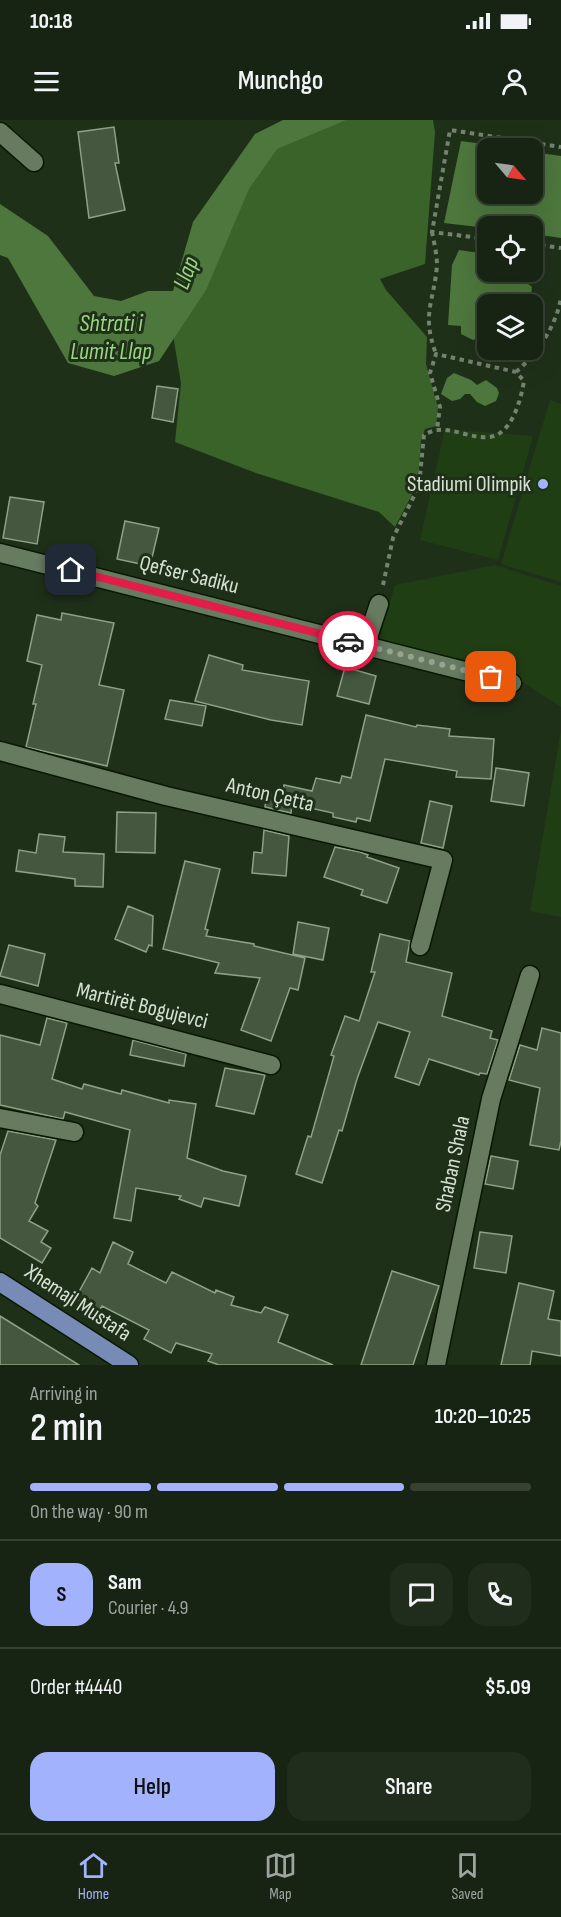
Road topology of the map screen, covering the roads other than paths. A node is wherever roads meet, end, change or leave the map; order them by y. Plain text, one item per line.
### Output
1 (0, 132) edge
2 (34, 162) dead end
3 (0, 553) edge
4 (379, 604) road end
5 (366, 646) junction
6 (512, 683) dead end
7 (0, 751) edge
8 (420, 946) dead end
9 (530, 975) dead end
10 (0, 994) edge
11 (271, 1065) dead end
12 (0, 1118) edge
13 (74, 1132) dead end
14 (0, 1282) edge
15 (129, 1365) edge
16 (436, 1365) edge

1 - 2 street
3 - 5 street, Qefser Sadiku
4 - 5 street
5 - 6 street, Qefser Sadiku
7 - 8 street, Anton Çetta
9 - 16 street, Shaban Shala
10 - 11 street, Martirët Bogujevci
12 - 13 street
14 - 15 main road, Xhemajl Mustafa

